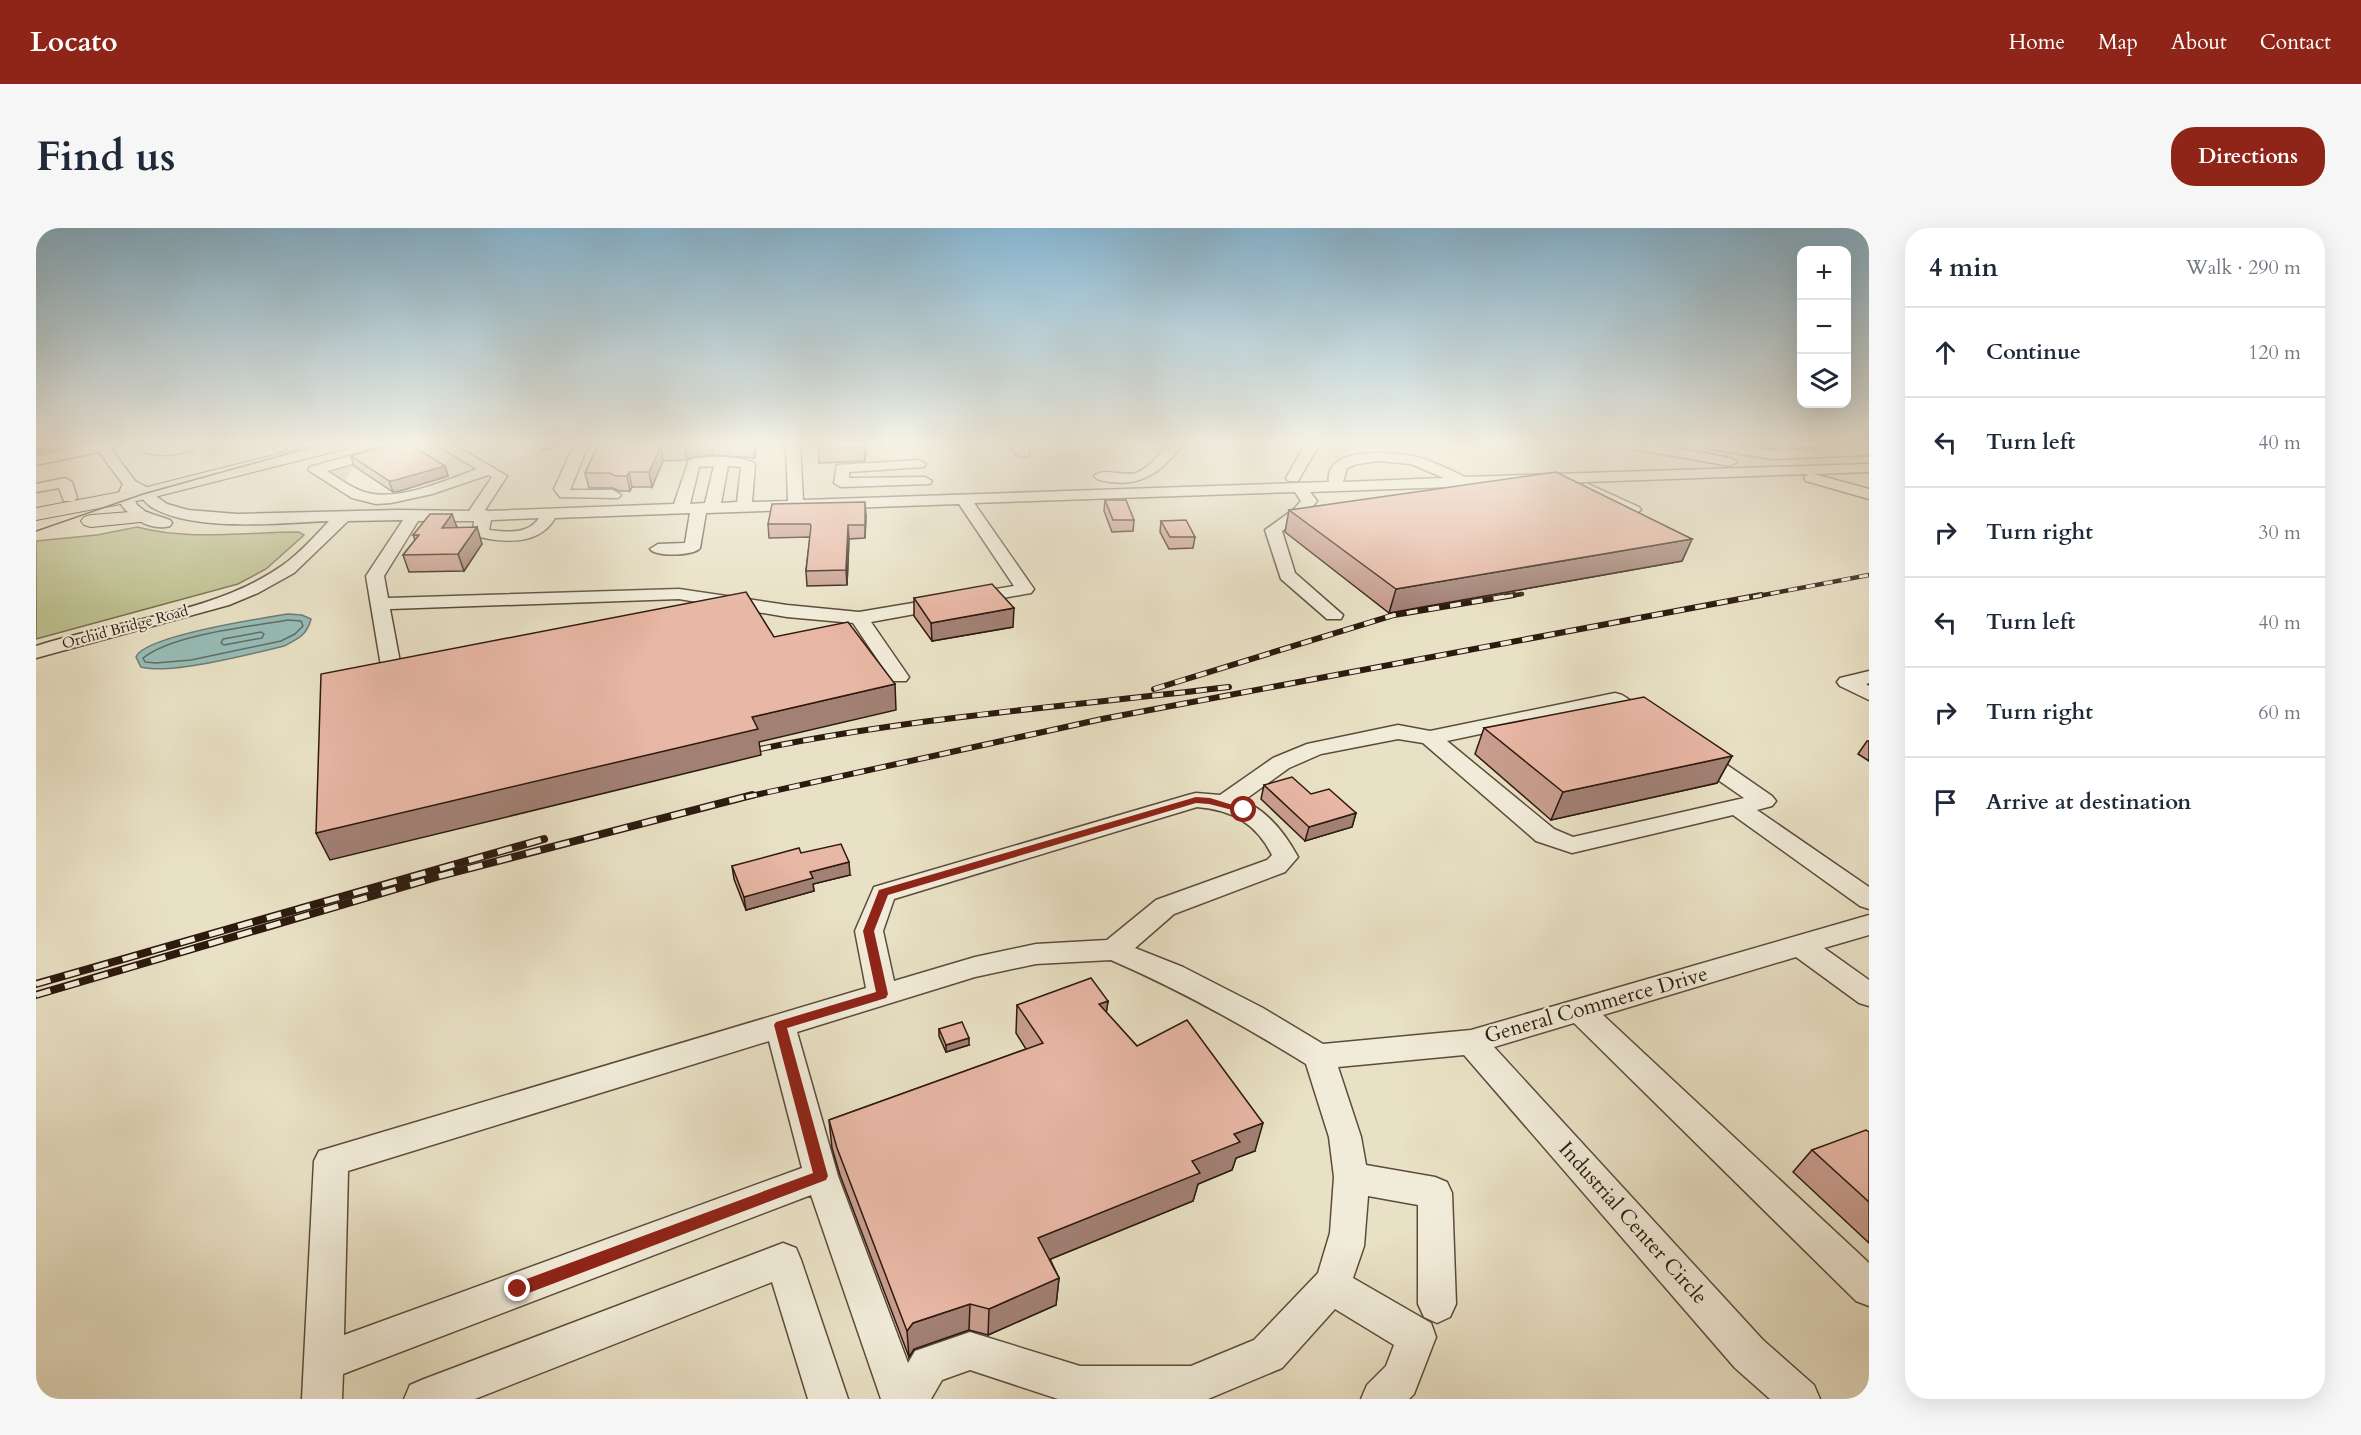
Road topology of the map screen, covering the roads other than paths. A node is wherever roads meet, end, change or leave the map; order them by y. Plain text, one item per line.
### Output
1 (50, 498) edge
2 (106, 498) edge
3 (131, 498) edge
4 (147, 498) edge
5 (489, 498) edge
6 (684, 498) edge
7 (710, 498) edge
8 (745, 498) edge
9 (796, 498) edge
10 (931, 498) edge
11 (1009, 498) edge
12 (1307, 498) edge
13 (1608, 498) edge
14 (963, 500) junction
15 (932, 501) junction
16 (36, 504) edge
17 (796, 505) junction
18 (744, 506) junction
19 (681, 508) junction
20 (706, 508) junction
21 (1633, 510) edge
22 (36, 514) edge
23 (480, 515) junction
24 (143, 517) junction
25 (433, 517) junction
26 (36, 520) edge
27 (348, 520) junction
28 (410, 521) junction
29 (658, 549) dead end
30 (380, 604) junction
31 (1334, 615) dead end
32 (859, 618) junction
33 (36, 652) edge
34 (899, 677) dead end
35 (1869, 677) edge
36 (393, 678) edge
37 (1869, 694) edge
38 (1430, 738) junction
39 (1224, 804) junction
40 (1737, 807) junction
41 (1869, 900) edge
42 (1869, 925) edge
43 (1800, 945) junction
44 (1114, 950) junction
45 (882, 994) junction
46 (1869, 995) edge
47 (1579, 1010) junction
48 (780, 1025) junction
49 (1471, 1042) junction
50 (1318, 1057) junction
51 (821, 1176) junction
52 (1351, 1177) junction
53 (1331, 1286) junction
54 (1869, 1288) edge
55 (1437, 1304) dead end
56 (323, 1362) junction
57 (322, 1399) edge
58 (424, 1399) edge
59 (828, 1399) edge
60 (901, 1399) edge
61 (908, 1399) edge
62 (1381, 1399) edge
63 (1798, 1399) edge

1 - 16 main road
2 - 22 main road
3 - 24 street
4 - 27 street
5 - 23 street
6 - 19 street
7 - 20 street
8 - 18 street
9 - 17 street
10 - 15 street
11 - 14 street
12 - 31 street
13 - 21 street
14 - 15 street
14 - 32 street
15 - 17 street
17 - 18 street
18 - 20 street
19 - 20 street
19 - 23 street
20 - 29 street
23 - 25 street
24 - 26 main road
24 - 27 street
25 - 27 street
25 - 28 street
27 - 28 street
27 - 33 street, Orchid Bridge Road
28 - 30 street
30 - 32 street
30 - 36 street
32 - 34 street
35 - 37 street
38 - 39 street
38 - 40 street
38 - 40 street
39 - 44 street
39 - 45 street
40 - 41 street
42 - 43 street, General Commerce Drive
43 - 46 street
43 - 47 street, General Commerce Drive
44 - 45 street
44 - 50 street
45 - 48 street
47 - 49 street, General Commerce Drive
47 - 54 street
48 - 51 street
48 - 56 street
49 - 50 street, General Commerce Drive
49 - 63 street, Industrial Center Circle
50 - 52 street
51 - 56 street
51 - 60 street
52 - 53 street
52 - 55 street
53 - 61 street
53 - 62 street
56 - 57 street
58 - 59 street

